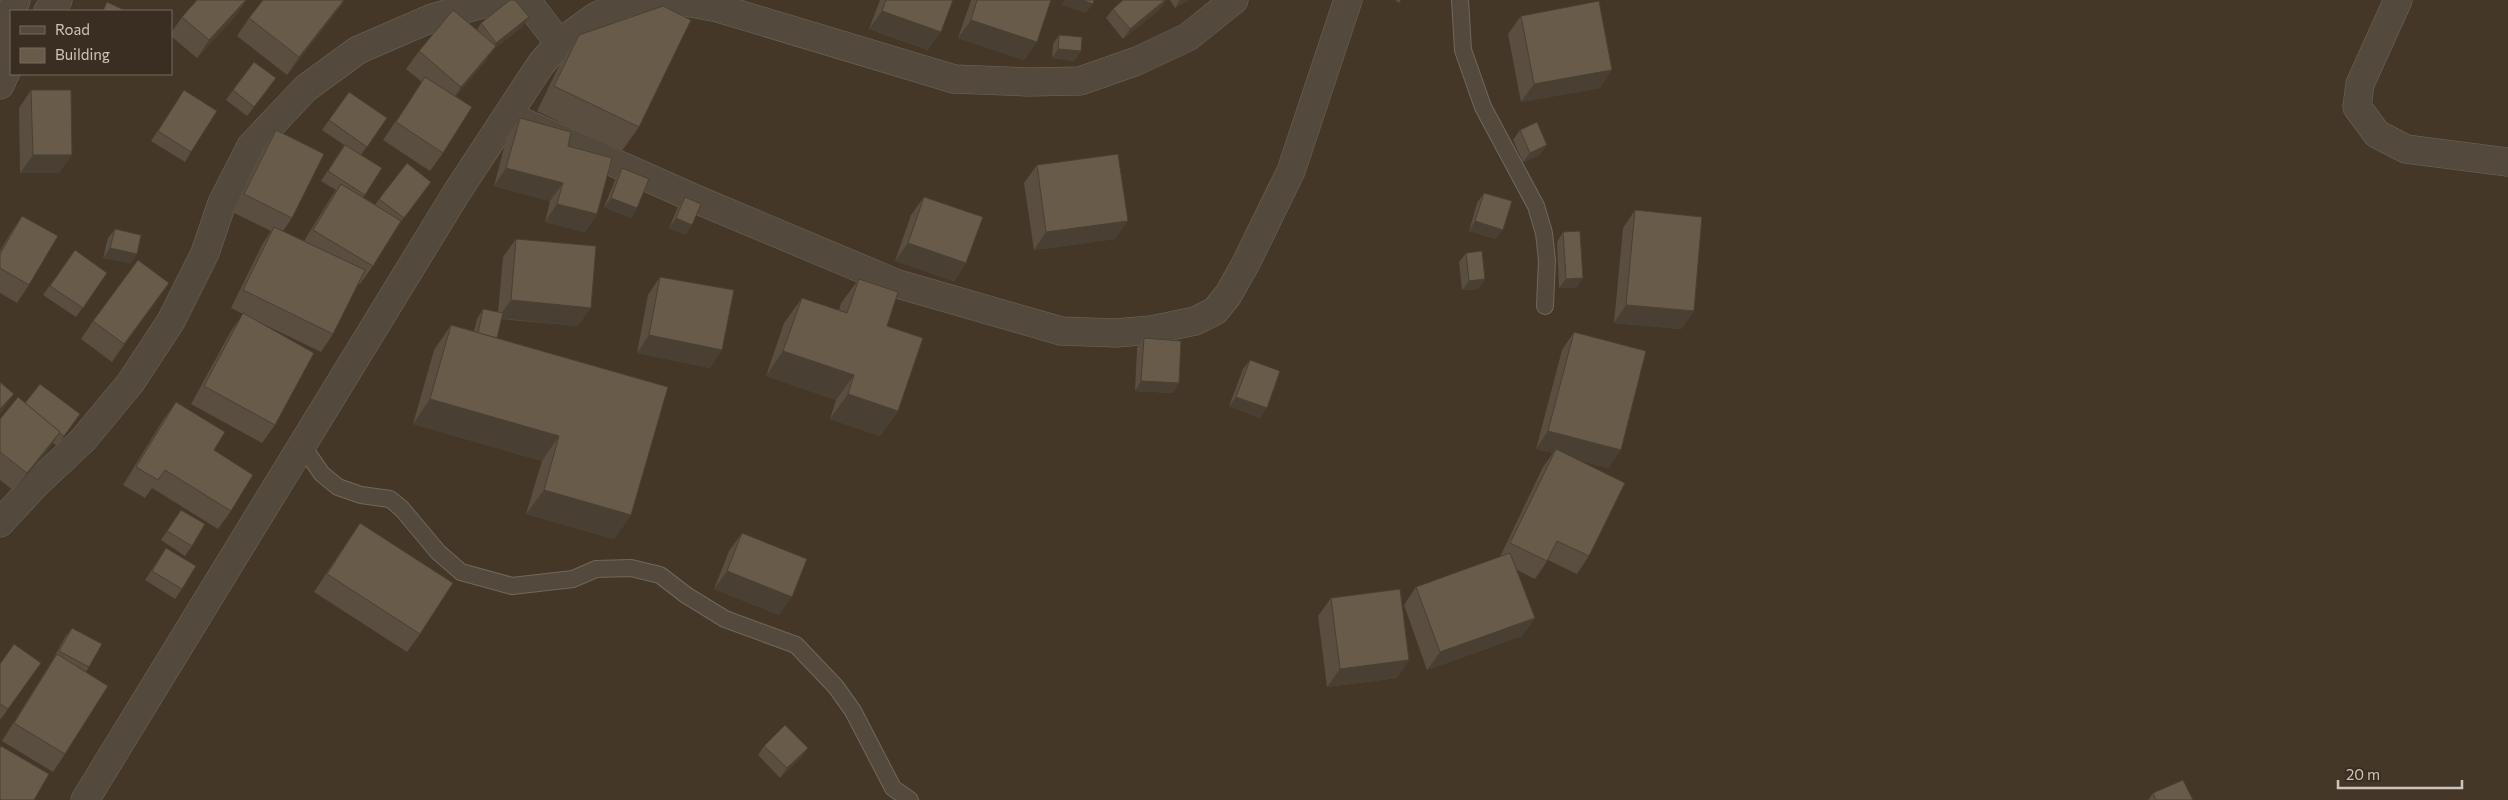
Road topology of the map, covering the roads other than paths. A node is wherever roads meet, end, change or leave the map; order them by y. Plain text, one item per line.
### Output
1 (58, 0) edge
2 (496, 0) edge
3 (526, 0) edge
4 (651, 0) edge
5 (684, 0) edge
6 (1234, 0) edge
7 (1348, 0) edge
8 (1460, 0) edge
9 (2398, 0) edge
10 (49, 10) edge
11 (10, 15) edge
12 (0, 40) edge
13 (559, 43) junction
14 (10, 64) edge
15 (0, 84) edge
16 (509, 116) junction
17 (2508, 162) edge
18 (1546, 306) dead end
19 (305, 440) junction
20 (0, 523) edge
21 (85, 800) edge
22 (910, 800) edge

1 - 10 street
2 - 20 street
3 - 13 street
4 - 13 street
5 - 6 street
7 - 16 street
8 - 18 lane
9 - 17 street
11 - 12 street
13 - 16 street
14 - 15 street
16 - 19 street
19 - 21 street
19 - 22 lane

